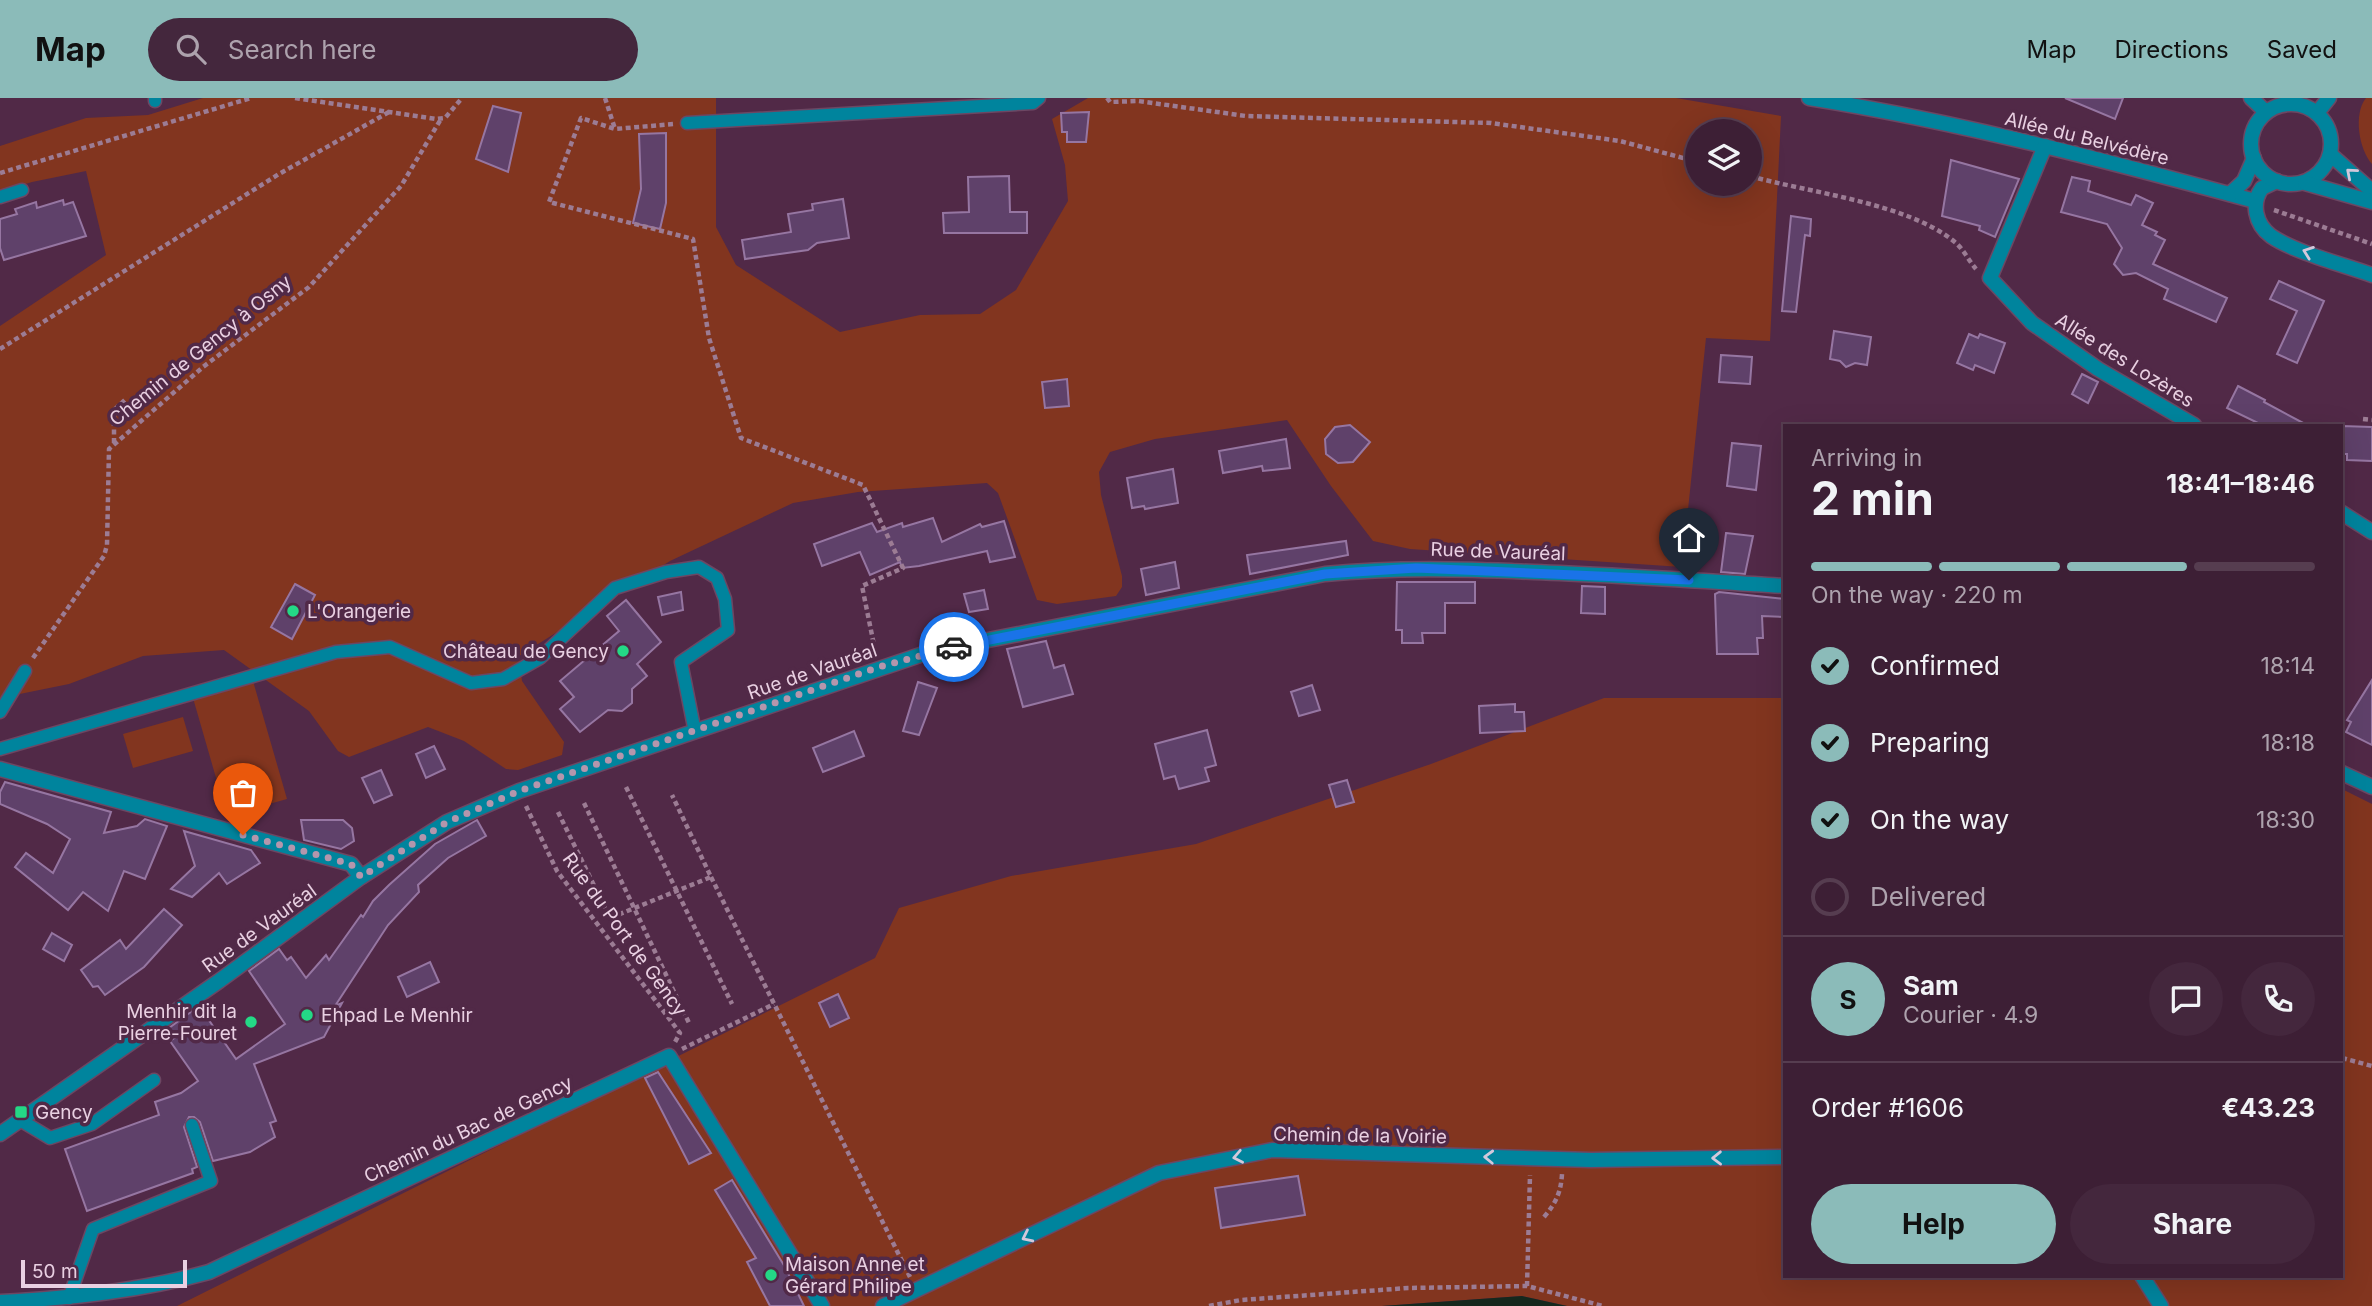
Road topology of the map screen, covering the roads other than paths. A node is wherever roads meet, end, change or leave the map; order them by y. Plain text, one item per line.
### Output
1 (1039, 98) edge
2 (1809, 98) edge
3 (2251, 98) edge
4 (2329, 98) edge
5 (2266, 112) junction
6 (2318, 113) junction
7 (687, 123) road end
8 (2045, 146) junction
9 (2330, 155) junction
10 (2254, 158) junction
11 (2277, 181) junction
12 (2305, 183) junction
13 (22, 190) dead end
14 (2372, 191) edge
15 (2230, 194) junction
16 (0, 197) edge
17 (2255, 200) junction
18 (2372, 202) edge
19 (2372, 275) edge
20 (2192, 424) edge
21 (2343, 514) edge
22 (2372, 532) edge
23 (1783, 586) edge
24 (25, 671) road end
25 (0, 712) edge
26 (695, 732) junction
27 (0, 749) edge
28 (0, 769) edge
29 (2343, 773) edge
30 (2372, 787) edge
31 (361, 877) junction
32 (154, 1080) dead end
33 (20, 1120) junction
34 (192, 1125) dead end
35 (0, 1134) edge
36 (1783, 1157) edge
37 (2143, 1278) edge
38 (69, 1298) junction
39 (0, 1302) edge
40 (822, 1306) edge
41 (883, 1306) edge
42 (2161, 1306) edge

1 - 7 lane
2 - 8 street, Allée du Belvédère
3 - 5 street
4 - 6 street
5 - 6 street
5 - 10 street
6 - 9 street
8 - 15 street, Allée du Belvédère
8 - 20 street, Allée des Lozères
9 - 12 street
14 -> 9 street
10 - 11 street
10 - 15 street
11 - 12 street
11 - 17 street
12 - 18 street
13 - 16 lane
15 - 17 street, Allée du Belvédère
19 -> 17 street
21 - 22 street
23 - 26 street, Rue de Vauréal
24 - 25 lane
26 - 27 lane
26 - 31 street, Rue de Vauréal
28 - 31 street
29 - 30 street
31 - 33 street, Rue de Vauréal
32 - 33 lane
33 - 35 street, Rue de Vauréal
34 - 38 lane
36 -> 41 street, Chemin de la Voirie
37 - 42 street
38 - 39 street, Chemin du Bac de Gency
38 - 40 street, Chemin du Bac de Gency

